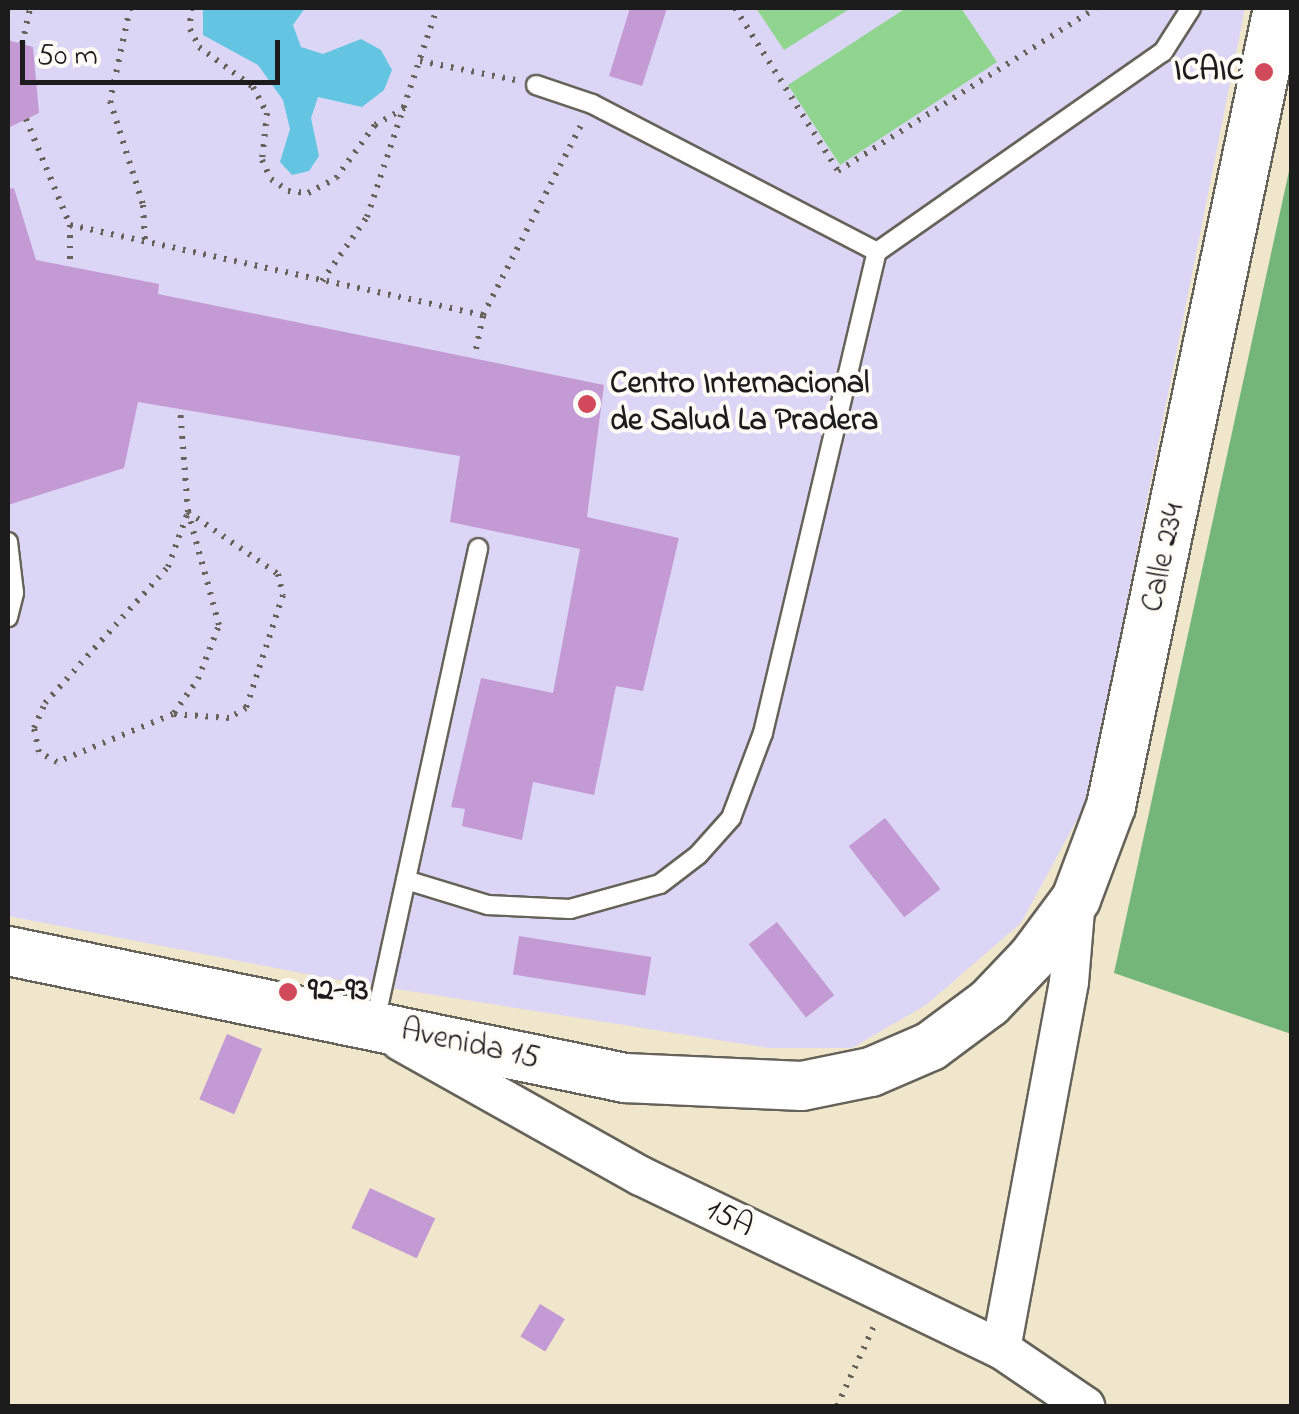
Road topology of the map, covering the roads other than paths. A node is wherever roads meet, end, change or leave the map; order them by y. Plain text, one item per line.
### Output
1 (1191, 8) edge
2 (1282, 12) edge
3 (536, 84) road end
4 (877, 252) junction
5 (8, 542) edge
6 (478, 548) dead end
7 (8, 617) edge
8 (406, 880) junction
9 (1076, 899) junction
10 (8, 951) edge
11 (374, 1026) junction
12 (931, 1046) joint
13 (1001, 1349) junction
14 (1085, 1406) edge

1 - 4 lane
2 - 9 street, Calle 234
3 - 4 lane
4 - 8 lane
5 - 7 lane
6 - 8 lane
8 - 11 lane
9 - 12 street, Calle 234
9 - 13 street
10 - 11 street, Avenida 15
11 - 12 street, Avenida 15
11 - 13 street, 15A
13 - 14 street, 15A

